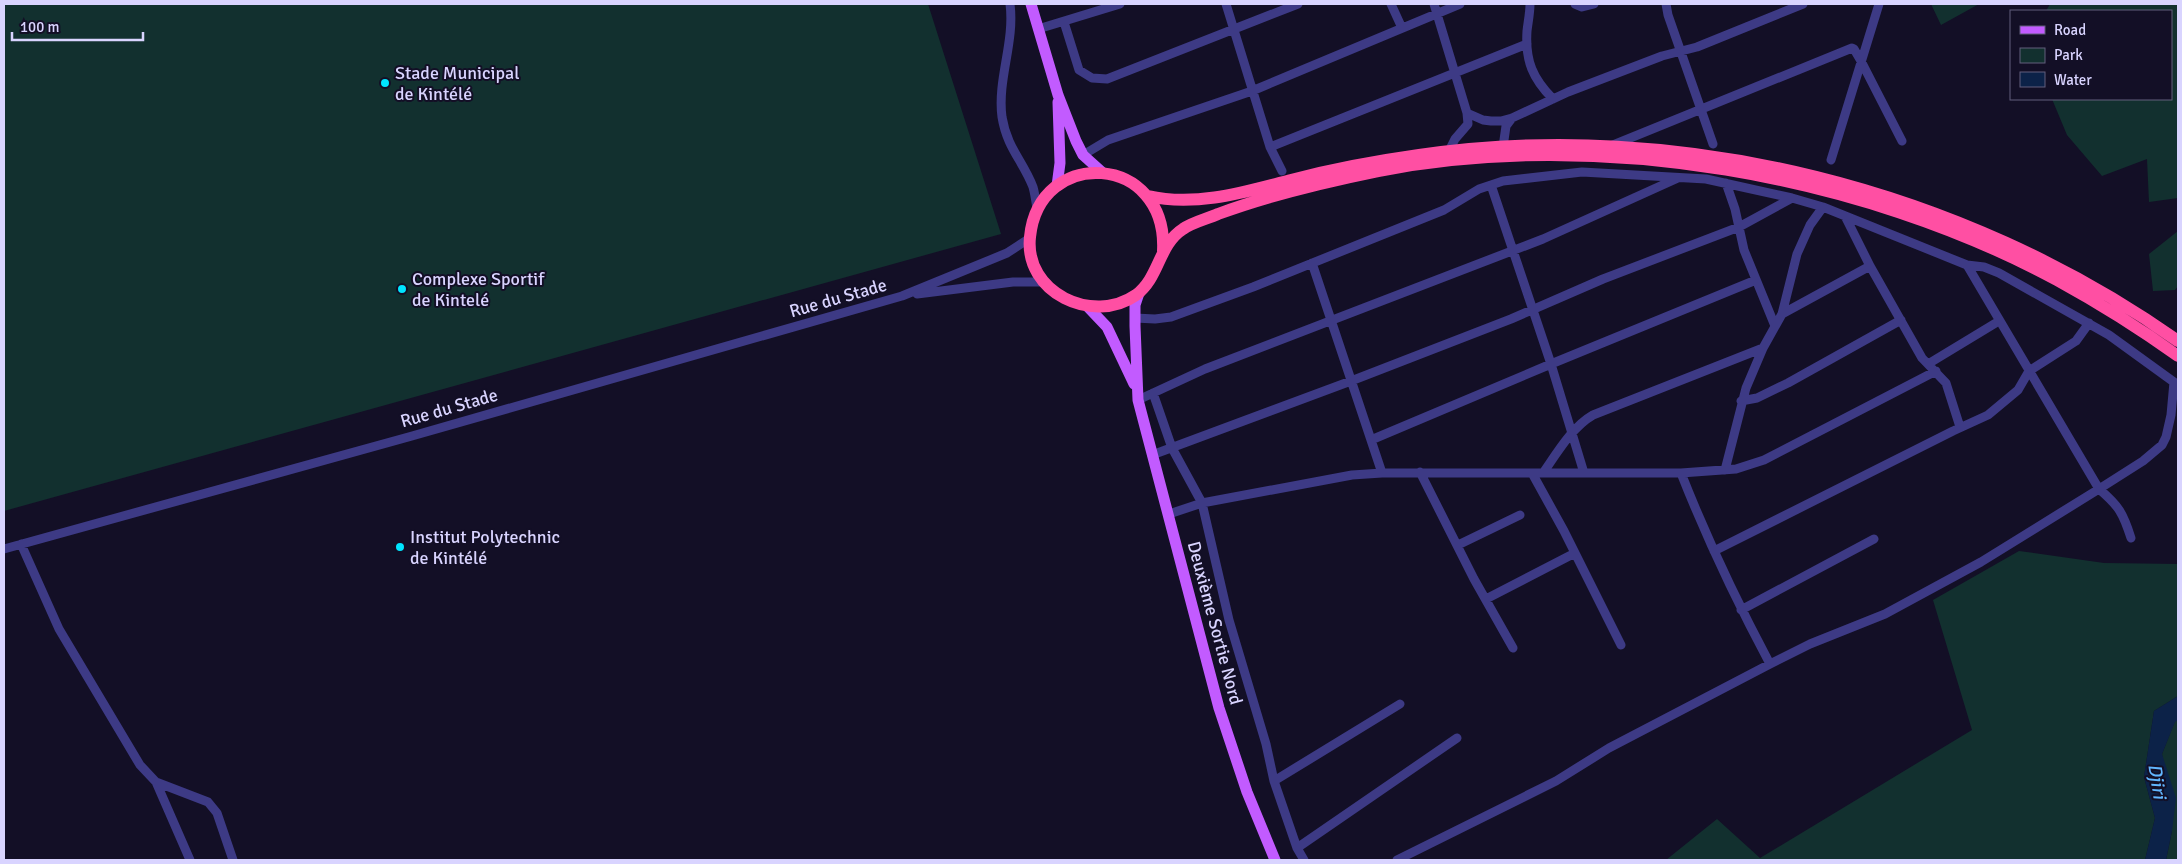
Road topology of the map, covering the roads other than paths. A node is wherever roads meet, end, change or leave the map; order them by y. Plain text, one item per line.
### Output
1 (1010, 4) edge
2 (1031, 4) edge
3 (1120, 4) edge
4 (1226, 4) edge
5 (1298, 4) edge
6 (1391, 4) edge
7 (1434, 4) edge
8 (1460, 4) edge
9 (1530, 4) edge
10 (1574, 4) edge
11 (1594, 4) edge
12 (1666, 4) edge
13 (1803, 4) edge
14 (1880, 4) edge
15 (1436, 14) junction
16 (1064, 22) junction
17 (1402, 28) junction
18 (1038, 29) junction
19 (1235, 30) junction
20 (1527, 44) junction
21 (1682, 52) junction
22 (1862, 61) junction
23 (1454, 72) junction
24 (1252, 91) junction
25 (1058, 95) junction
26 (1553, 99) junction
27 (1701, 109) junction
28 (1467, 113) junction
29 (1512, 118) junction
30 (1902, 141) dead end
31 (1713, 144) dead end
32 (1611, 146) junction
33 (1270, 147) junction
34 (1503, 147) junction
35 (1449, 151) junction
36 (1083, 155) junction
37 (1832, 160) dead end
38 (1282, 171) dead end
39 (1103, 173) junction
40 (1681, 177) junction
41 (1726, 183) junction
42 (1491, 185) junction
43 (1057, 186) junction
44 (1148, 196) junction
45 (1792, 198) junction
46 (1823, 207) junction
47 (1037, 209) junction
48 (1846, 216) junction
49 (1740, 227) junction
50 (1030, 238) junction
51 (1513, 250) junction
52 (1163, 251) junction
53 (1312, 263) junction
54 (1967, 265) junction
55 (1870, 266) junction
56 (1756, 280) junction
57 (1044, 282) junction
58 (1139, 293) junction
59 (902, 296) junction
60 (1088, 307) junction
61 (2117, 307) junction
62 (1533, 310) junction
63 (1782, 314) junction
64 (1135, 318) junction
65 (1900, 320) junction
66 (1999, 321) junction
67 (1331, 322) junction
68 (2089, 323) junction
69 (1775, 326) junction
70 (2178, 340) edge
71 (1763, 348) junction
72 (2178, 356) edge
73 (1551, 364) junction
74 (1928, 364) junction
75 (1936, 371) junction
76 (2029, 371) junction
77 (1351, 381) junction
78 (2176, 383) edge
79 (1153, 393) junction
80 (1137, 395) junction
81 (1742, 401) junction
82 (1960, 427) junction
83 (1572, 434) junction
84 (1371, 440) junction
85 (1172, 448) junction
86 (1152, 454) junction
87 (1725, 470) junction
88 (1420, 472) junction
89 (1382, 473) junction
90 (1532, 473) junction
91 (1543, 473) junction
92 (1584, 473) junction
93 (1681, 474) junction
94 (2099, 489) junction
95 (1202, 503) junction
96 (1169, 514) junction
97 (1520, 515) dead end
98 (2131, 538) dead end
99 (1874, 539) dead end
100 (21, 544) junction
101 (1458, 545) junction
102 (4, 549) edge
103 (1714, 551) junction
104 (1575, 553) junction
105 (1486, 599) junction
106 (1741, 610) junction
107 (1621, 645) dead end
108 (1513, 648) dead end
109 (1770, 664) junction
110 (1400, 704) dead end
111 (1457, 738) dead end
112 (1274, 781) junction
113 (156, 782) junction
114 (1297, 848) junction
115 (190, 860) edge
116 (233, 860) edge
117 (1275, 860) edge
118 (1304, 860) edge
119 (1397, 860) edge

1 - 47 street
2 - 18 main road
3 - 16 street
4 - 19 street
5 - 19 street
6 - 17 street
7 - 15 street
8 - 15 street
9 - 20 street
10 - 11 street
12 - 21 street
13 - 21 street
14 - 22 street
15 - 17 street
15 - 23 street
16 - 18 street
16 - 19 street
17 - 24 street
18 - 25 main road
19 - 24 street
20 - 23 street
20 - 26 street
21 - 26 street
21 - 27 street
22 - 27 street
22 - 30 street
22 - 37 street
23 - 28 street
23 - 33 street
24 - 33 street
24 - 36 street
25 - 36 main road
25 - 43 main road
26 - 29 street
27 - 31 street
27 - 32 street
28 - 29 street
28 - 35 street
29 - 34 street
32 - 34 highway
32 - 61 highway
33 - 38 street
34 - 35 highway
35 - 44 highway
36 - 39 main road
39 - 43 highway
39 - 44 highway
40 - 41 street
40 - 42 street
40 - 51 street
41 - 45 street
41 - 49 street
42 - 51 street
42 - 53 street
43 - 47 highway
44 - 52 highway
45 - 46 street
45 - 49 street
46 - 48 street
46 - 63 street
47 - 50 highway
48 - 54 street
48 - 55 street
49 - 56 street
49 - 62 street
50 - 57 highway
50 - 59 street, Rue du Stade
51 - 62 street
51 - 67 street
52 - 58 highway
52 - 61 highway
53 - 64 street
53 - 67 street
54 - 66 street
54 - 68 street
55 - 63 street
55 - 65 street
56 - 69 street
56 - 73 street
57 - 59 street, Rue du Stade
57 - 60 highway
58 - 60 highway
58 - 64 main road, Deuxième Sortie Nord
59 - 100 street, Rue du Stade
60 - 80 main road, Deuxième Sortie Nord
61 - 70 highway
61 - 72 highway
62 - 73 street
62 - 77 street
63 - 69 street
64 - 80 main road, Deuxième Sortie Nord
65 - 74 street
65 - 81 street
66 - 74 street
66 - 76 street
67 - 77 street
67 - 79 street
68 - 76 street
68 - 78 street
69 - 71 street
71 - 81 street
71 - 83 street
73 - 83 street
73 - 84 street
74 - 75 street
75 - 82 street
75 - 87 street
76 - 82 street
76 - 94 street
77 - 84 street
77 - 85 street
78 - 94 street
79 - 80 street
79 - 85 street
80 - 86 main road, Deuxième Sortie Nord
81 - 87 street
82 - 103 street
83 - 91 street
83 - 92 street
84 - 89 street
85 - 86 street
85 - 95 street
86 - 96 main road, Deuxième Sortie Nord
87 - 93 street
88 - 89 street
88 - 90 street
88 - 101 street
89 - 95 street
90 - 91 street
90 - 104 street
91 - 92 street
92 - 93 street
93 - 103 street
94 - 98 street
94 - 109 street
95 - 96 street
95 - 112 street
96 - 117 main road, Deuxième Sortie Nord
97 - 101 street
99 - 106 street
100 - 102 street, Rue du Stade
100 - 113 street
101 - 105 street
103 - 106 street
104 - 105 street
104 - 107 street
105 - 108 street
106 - 109 street
109 - 119 street
110 - 112 street
111 - 114 street
112 - 114 street
113 - 115 street
113 - 116 street
114 - 118 street

